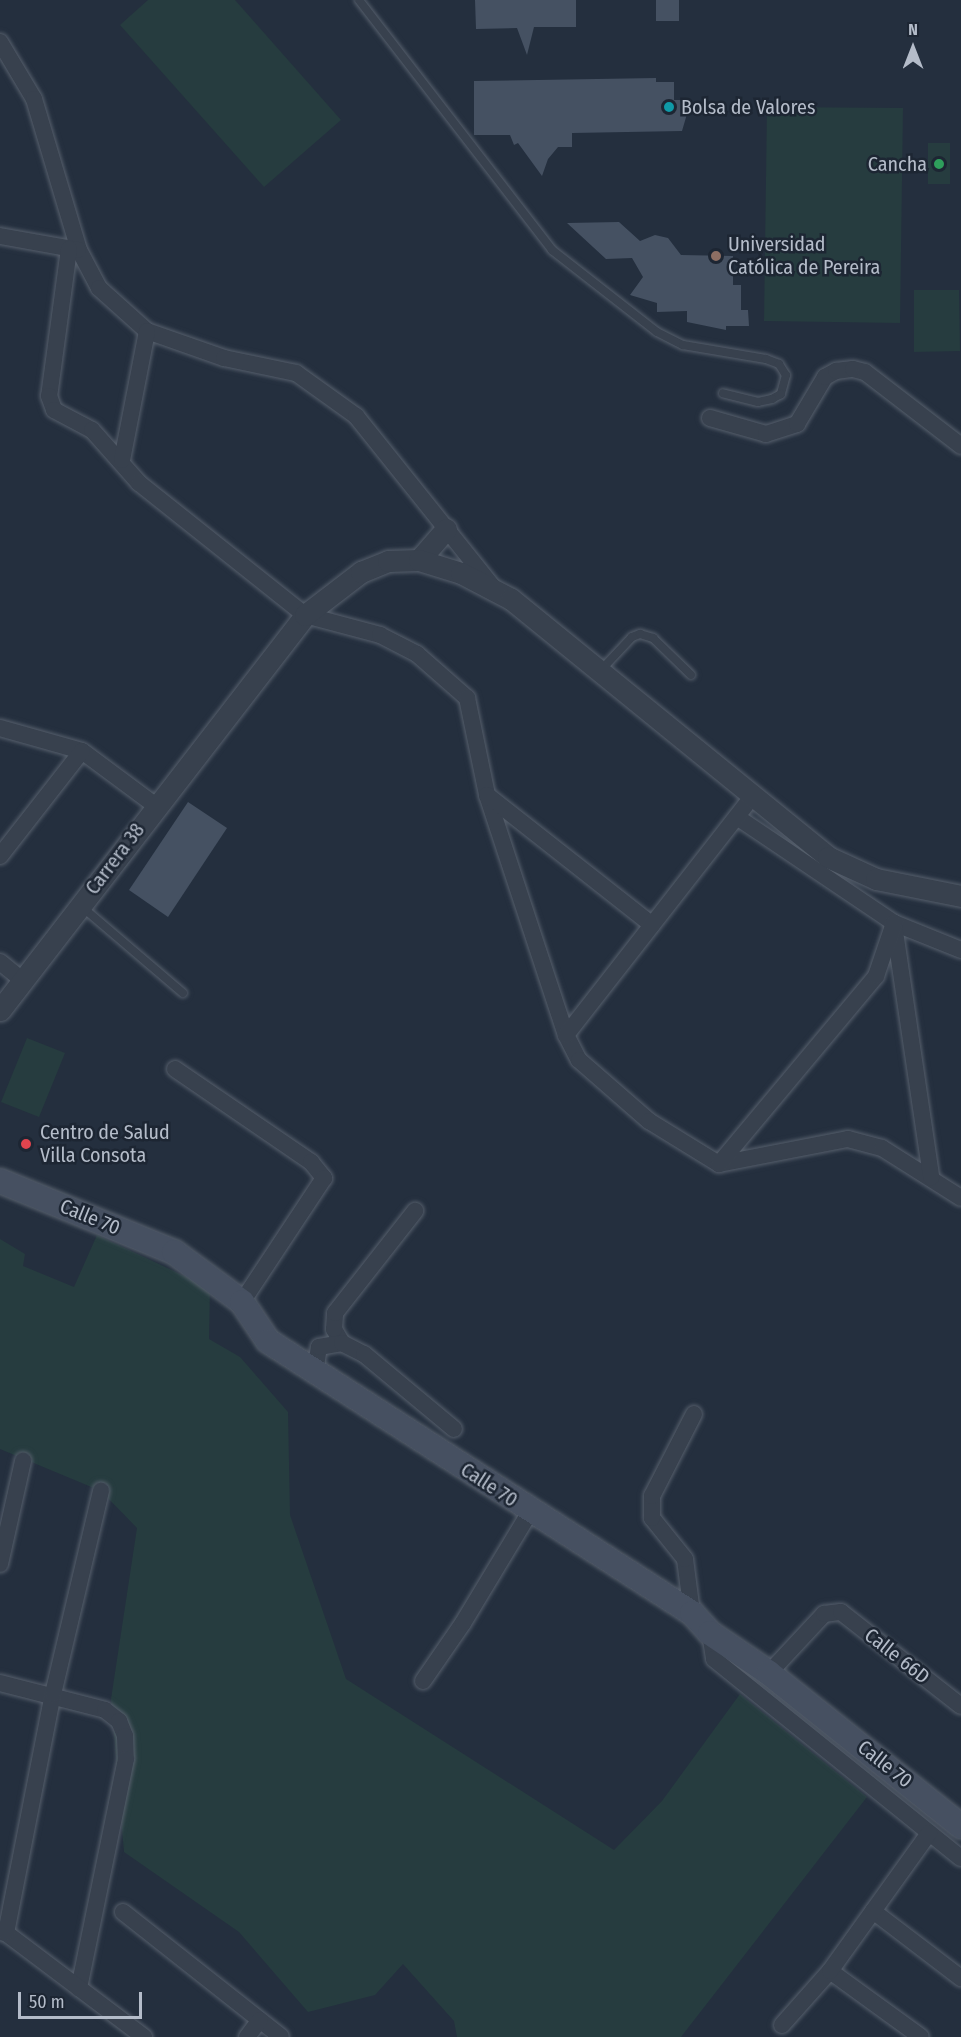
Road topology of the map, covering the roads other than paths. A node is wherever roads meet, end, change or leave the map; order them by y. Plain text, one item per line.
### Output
1 (359, 0) edge
2 (0, 42) edge
3 (0, 236) edge
4 (74, 249) junction
5 (147, 331) junction
6 (723, 393) dead end
7 (710, 418) dead end
8 (961, 446) edge
9 (122, 460) junction
10 (446, 529) junction
11 (419, 560) junction
12 (493, 587) junction
13 (305, 615) junction
14 (602, 670) junction
15 (691, 675) dead end
16 (0, 728) edge
17 (82, 751) junction
18 (487, 795) junction
19 (752, 797) junction
20 (156, 806) junction
21 (737, 817) junction
22 (0, 856) edge
23 (961, 897) edge
24 (81, 905) junction
25 (894, 923) junction
26 (652, 925) junction
27 (961, 950) edge
28 (0, 962) edge
29 (22, 980) junction
30 (183, 993) dead end
31 (0, 1010) edge
32 (566, 1035) junction
33 (174, 1069) dead end
34 (719, 1164) junction
35 (932, 1177) junction
36 (0, 1181) edge
37 (961, 1198) edge
38 (415, 1211) dead end
39 (242, 1302) junction
40 (342, 1342) junction
41 (315, 1372) junction
42 (694, 1414) dead end
43 (454, 1429) dead end
44 (23, 1461) dead end
45 (100, 1491) dead end
46 (530, 1512) junction
47 (0, 1564) edge
48 (692, 1613) junction
49 (710, 1633) junction
50 (769, 1673) junction
51 (423, 1681) dead end
52 (0, 1683) edge
53 (53, 1694) junction
54 (961, 1706) edge
55 (961, 1826) edge
56 (929, 1833) junction
57 (961, 1858) edge
58 (873, 1911) junction
59 (123, 1912) dead end
60 (3, 1933) edge
61 (830, 1971) junction
62 (961, 1978) edge
63 (79, 1988) junction
64 (260, 2020) junction
65 (782, 2025) dead end
66 (144, 2037) edge
67 (247, 2037) edge
68 (281, 2037) edge
69 (921, 2037) edge

1 - 6 lane
2 - 4 street
3 - 4 street
4 - 5 street
4 - 9 street
5 - 9 street
5 - 10 street
7 - 8 street
9 - 13 street
10 - 11 street
10 - 12 street
11 - 12 street
11 - 13 street, Carrera 38
12 - 14 street
13 - 18 street
13 - 20 street, Carrera 38
14 - 15 lane
14 - 19 street
16 - 17 street
17 - 20 street
17 - 22 street
18 - 26 street
18 - 32 street
19 - 21 street
19 - 23 street
20 - 24 street, Carrera 38
21 - 25 street
21 - 26 street
24 - 29 street, Carrera 38
24 - 30 lane
25 - 27 street
25 - 34 street
25 - 35 street
26 - 32 street
28 - 29 street
29 - 31 street, Carrera 38
32 - 34 street
33 - 39 street
34 - 35 street
35 - 37 street
36 - 39 main road, Calle 70
38 - 40 street
39 - 41 main road, Calle 70
40 - 41 street
40 - 43 street
41 - 46 main road, Calle 70
42 - 48 street
44 - 47 street
45 - 53 street
46 - 48 main road, Calle 70
46 - 51 street
48 - 49 main road, Calle 70
49 - 50 main road, Calle 70
49 - 56 street
50 - 54 street, Calle 66D
50 - 55 main road, Calle 70
52 - 53 street
53 - 60 street
53 - 63 street
56 - 57 street
56 - 58 street
58 - 61 street
58 - 62 street
59 - 64 street
60 - 63 street
61 - 65 street
61 - 69 street
63 - 66 street
64 - 67 street
64 - 68 street

